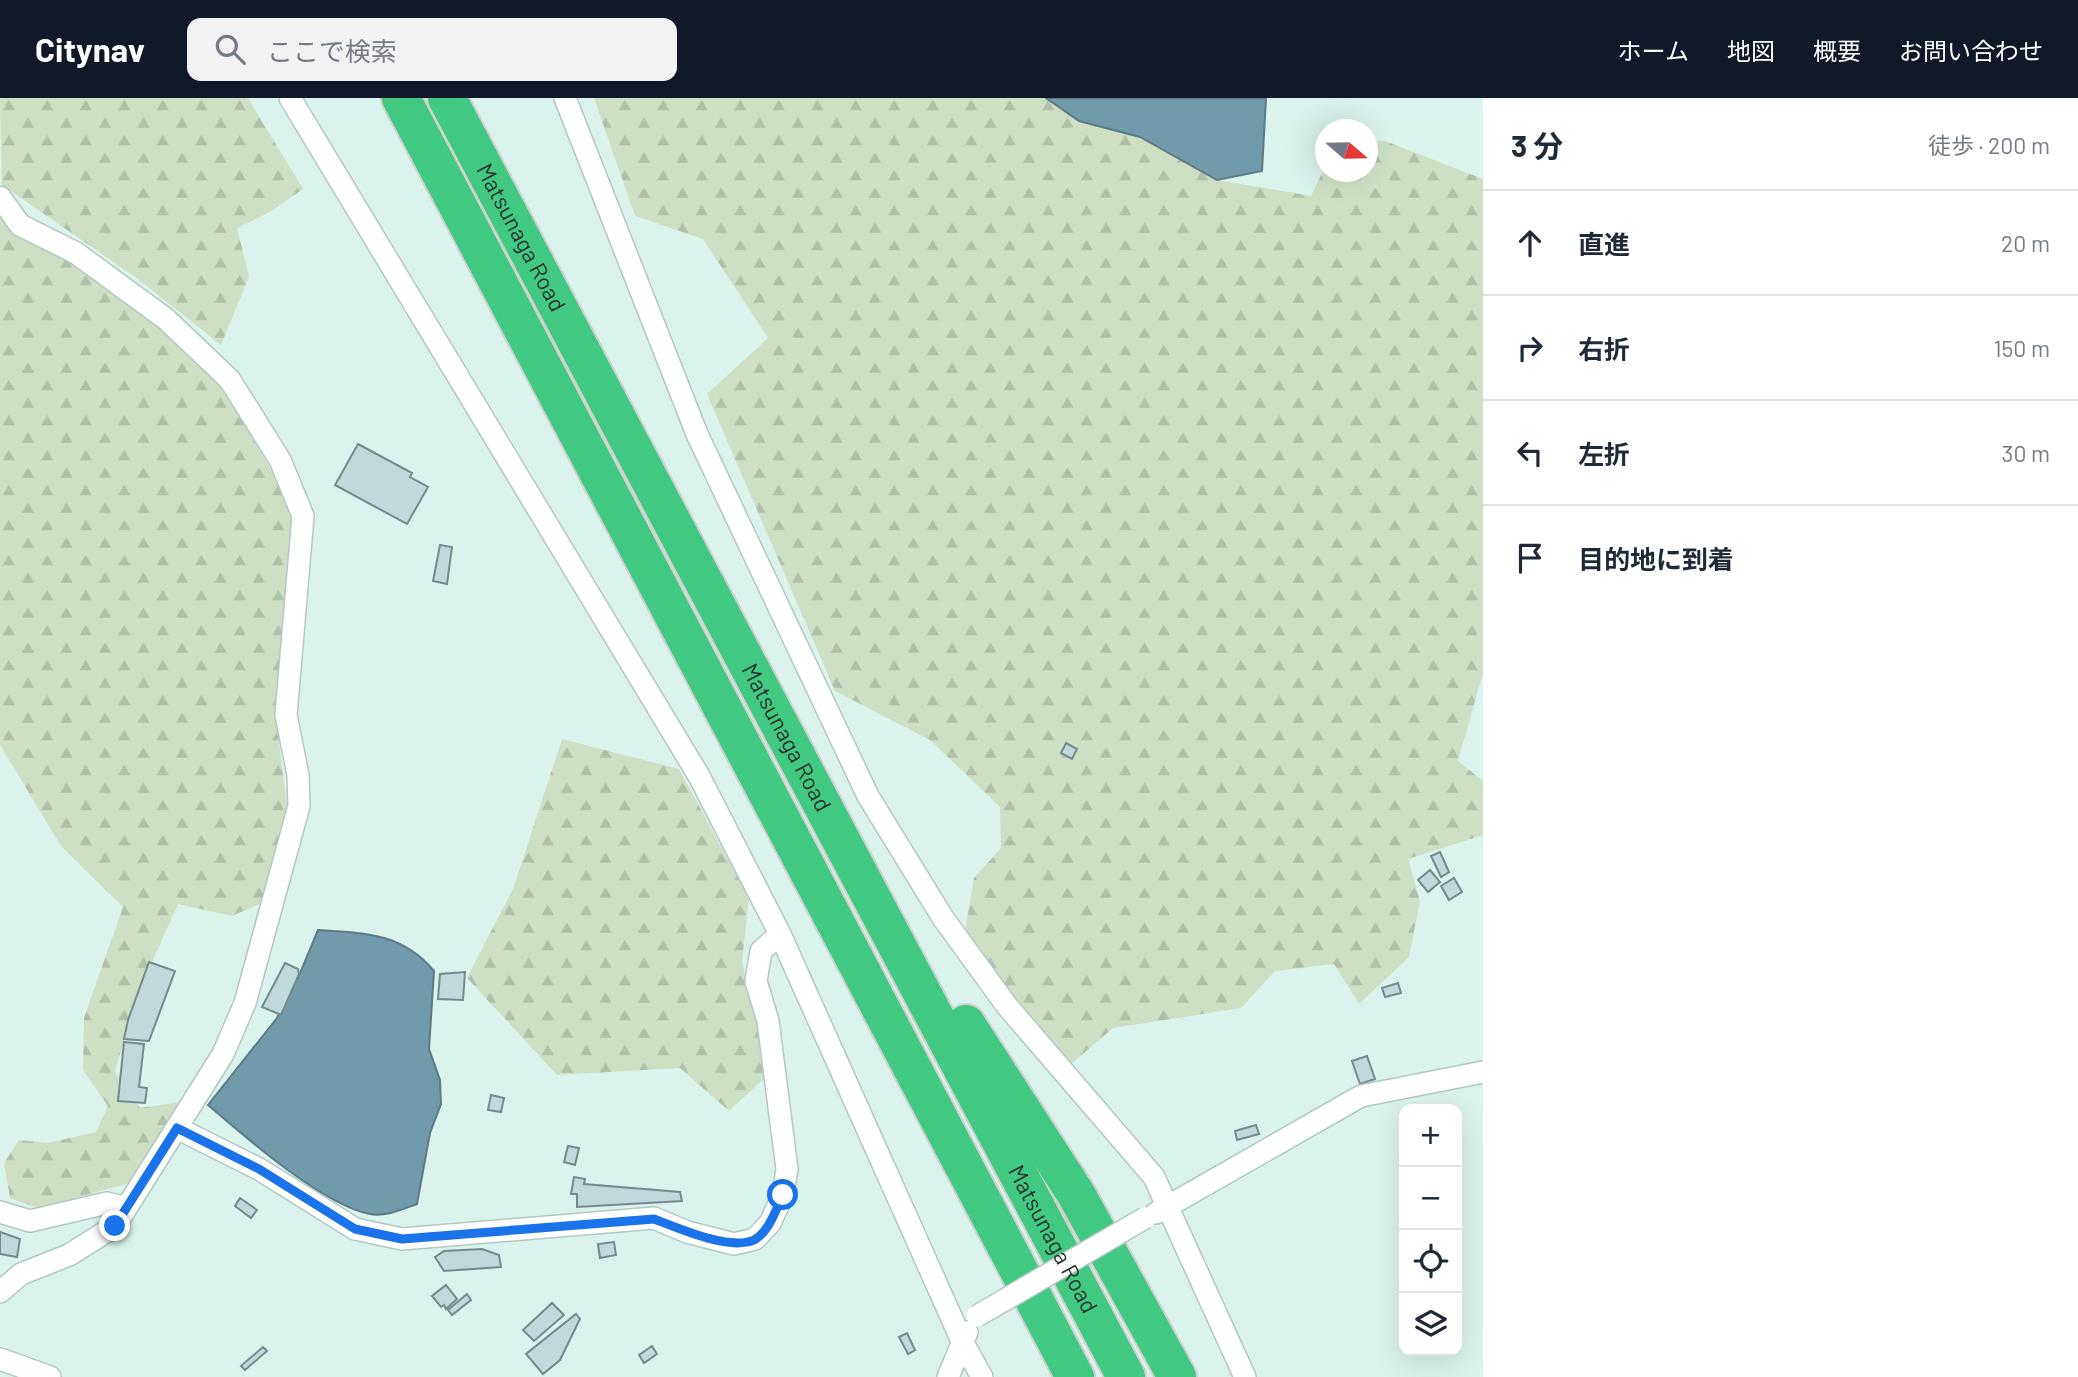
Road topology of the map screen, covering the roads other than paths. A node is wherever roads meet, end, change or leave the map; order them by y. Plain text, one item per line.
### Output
1 (290, 98) edge
2 (401, 98) edge
3 (447, 98) edge
4 (565, 98) edge
5 (0, 197) edge
6 (826, 808) junction
7 (780, 934) junction
8 (1483, 1072) edge
9 (177, 1128) junction
10 (126, 1208) junction
11 (1167, 1208) junction
12 (0, 1212) edge
13 (0, 1292) edge
14 (962, 1341) junction
15 (0, 1359) edge
16 (50, 1377) edge
17 (948, 1377) edge
18 (982, 1377) edge
19 (1075, 1377) edge
20 (1126, 1377) edge
21 (1177, 1377) edge
22 (1245, 1377) edge

1 - 7 street
2 - 19 highway, Matsunaga Road
3 - 6 highway, Matsunaga Road
4 - 11 street
5 - 9 street
6 - 20 highway, Matsunaga Road
6 - 21 highway
7 - 9 street
7 - 14 street
8 - 11 street
9 - 10 street
10 - 12 street
10 - 13 street
11 - 14 street, bridge
11 - 22 street
14 - 17 street
14 - 18 street
15 - 16 street

